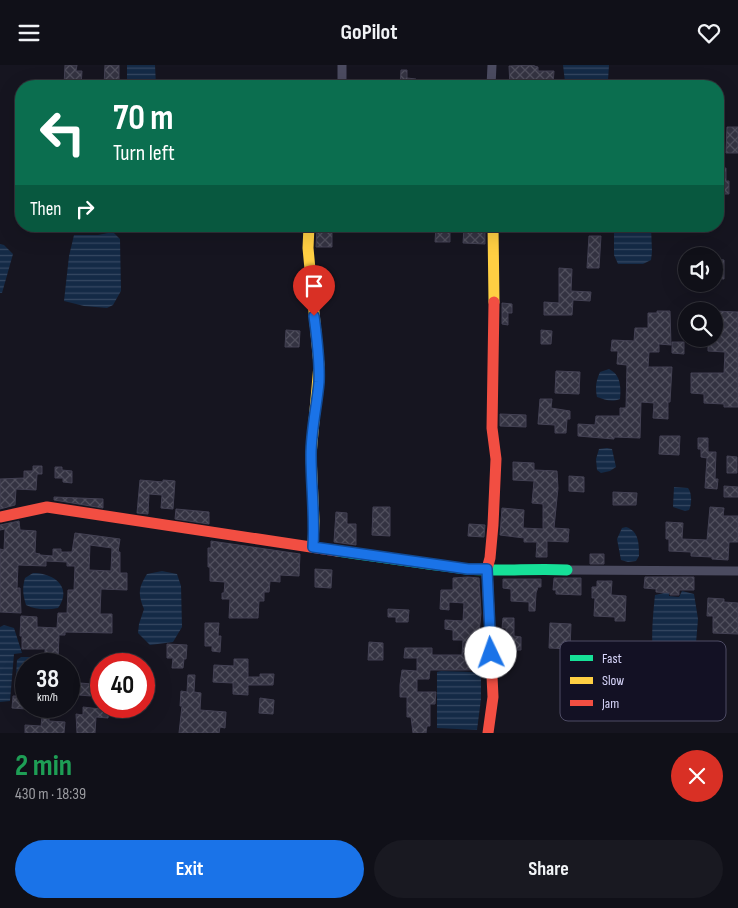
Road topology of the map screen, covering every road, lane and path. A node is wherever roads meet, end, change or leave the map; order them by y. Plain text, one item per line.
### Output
1 (342, 65) edge
2 (492, 65) edge
3 (342, 80) edge
4 (492, 80) edge
5 (308, 232) edge
6 (493, 232) edge
7 (0, 517) edge
8 (313, 547) junction
9 (487, 569) junction
10 (567, 570) joint
11 (738, 571) edge
12 (488, 733) edge

1 - 3 street
2 - 4 street
5 - 8 street
6 - 9 street
7 - 8 street
8 - 9 street
9 - 10 street
9 - 12 street
10 - 11 street

